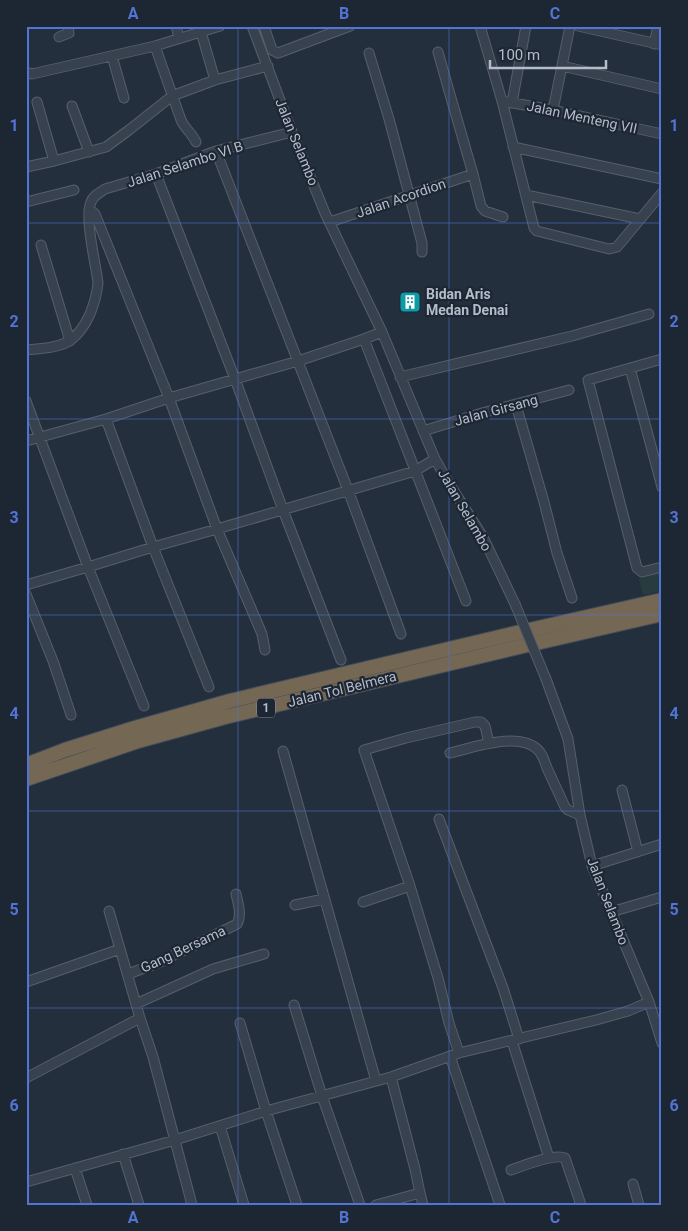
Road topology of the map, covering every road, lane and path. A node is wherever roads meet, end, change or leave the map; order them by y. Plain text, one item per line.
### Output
1 (68, 26) edge
2 (176, 26) edge
3 (220, 26) edge
4 (252, 26) edge
5 (264, 26) edge
6 (350, 26) edge
7 (480, 26) edge
8 (526, 26) edge
9 (570, 26) edge
10 (578, 26) edge
11 (658, 26) edge
12 (612, 30) edge
13 (200, 32) junction
14 (58, 37) dead end
15 (180, 38) junction
16 (658, 44) edge
17 (155, 46) junction
18 (438, 52) dead end
19 (369, 53) dead end
20 (112, 56) junction
21 (268, 66) junction
22 (562, 66) junction
23 (29, 73) dead end
24 (215, 80) junction
25 (662, 89) edge
26 (172, 96) junction
27 (124, 98) dead end
28 (502, 101) junction
29 (37, 102) dead end
30 (512, 102) junction
31 (72, 106) dead end
32 (553, 110) junction
33 (292, 132) junction
34 (662, 134) edge
35 (196, 142) dead end
36 (513, 147) junction
37 (216, 151) junction
38 (89, 152) junction
39 (54, 161) junction
40 (26, 167) edge
41 (156, 174) junction
42 (473, 174) junction
43 (662, 178) edge
44 (74, 190) dead end
45 (662, 193) edge
46 (526, 194) junction
47 (409, 195) junction
48 (26, 202) edge
49 (88, 209) junction
50 (503, 217) dead end
51 (640, 219) junction
52 (330, 222) junction
53 (41, 245) dead end
54 (422, 252) dead end
55 (650, 314) dead end
56 (382, 332) junction
57 (364, 339) junction
58 (70, 341) junction
59 (26, 350) edge
60 (662, 359) edge
61 (298, 361) junction
62 (630, 368) junction
63 (400, 377) junction
64 (235, 379) junction
65 (569, 390) dead end
66 (169, 398) junction
67 (26, 401) edge
68 (516, 405) junction
69 (106, 419) junction
70 (423, 431) junction
71 (39, 438) junction
72 (26, 441) edge
73 (435, 459) junction
74 (415, 471) junction
75 (662, 487) edge
76 (348, 490) junction
77 (283, 510) junction
78 (217, 529) junction
79 (153, 546) junction
80 (88, 567) junction
81 (662, 567) edge
82 (26, 584) edge
83 (26, 594) edge
84 (572, 598) dead end
85 (662, 600) edge
86 (466, 601) dead end
87 (662, 614) edge
88 (401, 634) dead end
89 (265, 650) dead end
90 (341, 660) dead end
91 (209, 687) dead end
92 (144, 706) dead end
93 (71, 715) dead end
94 (489, 743) junction
95 (283, 751) dead end
96 (450, 752) dead end
97 (70, 764) junction
98 (26, 765) edge
99 (26, 780) edge
100 (26, 786) edge
101 (622, 790) dead end
102 (580, 815) junction
103 (439, 819) dead end
104 (662, 844) edge
105 (638, 852) junction
106 (592, 866) junction
107 (410, 886) junction
108 (236, 894) dead end
109 (662, 897) edge
110 (324, 899) junction
111 (362, 902) dead end
112 (295, 905) dead end
113 (109, 911) dead end
114 (611, 912) junction
115 (120, 949) junction
116 (264, 954) dead end
117 (128, 974) junction
118 (26, 982) edge
119 (649, 1002) junction
120 (136, 1004) junction
121 (294, 1005) dead end
122 (140, 1018) junction
123 (240, 1023) dead end
124 (515, 1040) junction
125 (662, 1043) edge
126 (459, 1053) junction
127 (450, 1056) junction
128 (391, 1077) junction
129 (26, 1078) edge
130 (376, 1081) junction
131 (322, 1096) junction
132 (266, 1111) junction
133 (220, 1126) junction
134 (175, 1140) junction
135 (124, 1154) junction
136 (549, 1158) junction
137 (75, 1168) junction
138 (511, 1170) dead end
139 (26, 1182) edge
140 (633, 1184) dead end
141 (420, 1194) junction
142 (87, 1205) edge
143 (139, 1205) edge
144 (192, 1205) edge
145 (244, 1205) edge
146 (297, 1205) edge
147 (360, 1205) edge
148 (376, 1205) edge
149 (423, 1205) edge
150 (500, 1205) edge
151 (581, 1205) edge
152 (639, 1205) edge

1 - 14 street
2 - 15 street
3 - 13 street
4 - 21 street, Jalan Selambo
5 - 6 street
7 - 28 street
8 - 30 street
9 - 22 street
10 - 12 street
11 - 16 street
12 - 16 street
13 - 15 street
13 - 24 street
15 - 17 street
17 - 20 street
17 - 26 street
18 - 42 street
19 - 47 street
20 - 23 street
20 - 27 street
21 - 24 street
21 - 33 street, Jalan Selambo
22 - 25 street
22 - 32 street
24 - 26 street
26 - 35 street
26 - 38 street
28 - 30 street, Jalan Menteng VII
28 - 36 street
29 - 39 street
30 - 32 street, Jalan Menteng VII
31 - 38 street
32 - 34 street, Jalan Menteng VII
33 - 37 street, Jalan Selambo VI B
33 - 52 street, Jalan Selambo
36 - 43 street
36 - 46 street
37 - 41 street, Jalan Selambo VI B
37 - 61 street
38 - 39 street
39 - 40 street
41 - 49 street, Jalan Selambo VI B
41 - 64 street
42 - 47 street, Jalan Acordion
42 - 50 street
44 - 48 street
45 - 51 street
46 - 51 street
46 - 51 street
47 - 52 street, Jalan Acordion
47 - 54 street
49 - 58 street
49 - 66 street
52 - 56 street, Jalan Selambo
53 - 58 street
55 - 63 street
56 - 57 street
56 - 63 street, Jalan Selambo
57 - 61 street
57 - 74 street
58 - 59 street
60 - 62 street
61 - 64 street
61 - 76 street
62 - 75 street
62 - 81 street
63 - 70 street, Jalan Selambo
64 - 66 street
64 - 77 street
65 - 68 street, Jalan Girsang
66 - 69 street
66 - 78 street
67 - 71 street
68 - 70 street, Jalan Girsang
68 - 84 street
69 - 71 street
69 - 79 street
70 - 73 street, Jalan Selambo
71 - 72 street
71 - 80 street
73 - 74 street
73 - 102 street, Jalan Selambo, bridge
74 - 76 street
74 - 86 street
76 - 77 street
76 - 88 street
77 - 78 street
77 - 90 street
78 - 79 street
78 - 89 street
79 - 80 street
79 - 91 street
80 - 82 street
80 - 92 street
83 - 93 street
85 - 98 highway, Jalan Tol Belmera / 1
87 - 97 highway, Jalan Tol Belmera / 1
94 - 96 street
94 - 102 street
94 - 107 street
95 - 110 street
97 - 99 highway, Jalan Tol Belmera / 1
97 - 100 highway
101 - 105 street
102 - 106 street, Jalan Selambo
103 - 124 street
104 - 105 street
105 - 106 street
106 - 114 street, Jalan Selambo
107 - 111 street
107 - 126 street
108 - 117 street, Gang Bersama
109 - 114 street
110 - 112 street
110 - 130 street
113 - 115 street
114 - 119 street, Jalan Selambo
115 - 117 street
115 - 118 street
116 - 120 street
117 - 120 street
119 - 124 street
119 - 125 street, Jalan Selambo
120 - 122 street
121 - 131 street
122 - 129 street
122 - 134 street
123 - 132 street
124 - 126 street
124 - 136 street
126 - 127 street
127 - 128 street
127 - 150 street
128 - 130 street
128 - 141 street
130 - 131 street
131 - 132 street
131 - 147 street
132 - 133 street
132 - 146 street
133 - 134 street
133 - 145 street
134 - 135 street
134 - 144 street
135 - 137 street
135 - 143 street
136 - 138 street
136 - 151 street
137 - 139 street
137 - 142 street
140 - 152 street
141 - 148 street
141 - 149 street

